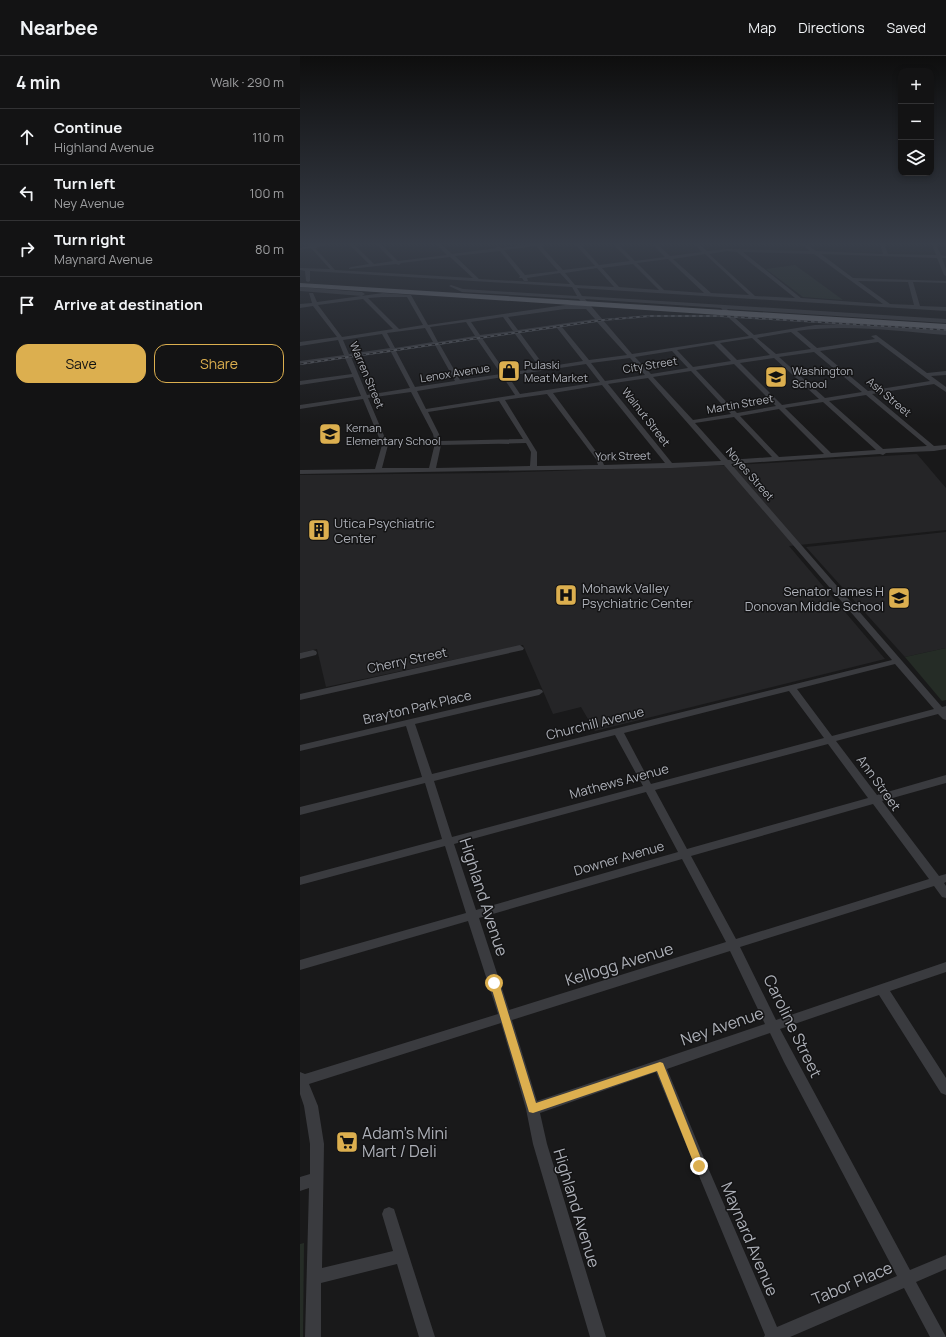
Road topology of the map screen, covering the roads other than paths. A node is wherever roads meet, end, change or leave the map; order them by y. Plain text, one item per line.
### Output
1 (315, 304) joint
2 (371, 304) edge
3 (413, 304) edge
4 (580, 304) edge
5 (585, 304) edge
6 (600, 304) edge
7 (719, 304) edge
8 (833, 304) edge
9 (885, 304) edge
10 (888, 304) joint
11 (300, 306) edge
12 (917, 306) joint
13 (946, 308) edge
14 (725, 310) junction
15 (846, 315) junction
16 (504, 316) junction
17 (468, 320) junction
18 (599, 320) junction
19 (946, 321) edge
20 (426, 326) junction
21 (558, 326) junction
22 (946, 326) edge
23 (864, 327) junction
24 (397, 330) junction
25 (793, 331) junction
26 (384, 332) junction
27 (517, 332) junction
28 (946, 333) edge
29 (479, 337) junction
30 (754, 337) junction
31 (340, 338) junction
32 (879, 340) junction
33 (716, 343) junction
34 (300, 344) edge
35 (436, 344) junction
36 (393, 350) junction
37 (674, 350) junction
38 (817, 350) junction
39 (348, 356) junction
40 (632, 356) junction
41 (776, 356) junction
42 (734, 362) junction
43 (300, 363) edge
44 (589, 363) junction
45 (692, 369) junction
46 (544, 370) junction
47 (946, 372) edge
48 (356, 375) junction
49 (650, 375) junction
50 (505, 376) junction
51 (927, 376) junction
52 (936, 382) junction
53 (300, 383) edge
54 (459, 383) junction
55 (606, 383) junction
56 (413, 390) junction
57 (946, 390) edge
58 (549, 392) junction
59 (868, 393) junction
60 (519, 396) junction
61 (365, 397) junction
62 (501, 399) junction
63 (826, 400) junction
64 (300, 407) edge
65 (781, 407) junction
66 (424, 411) junction
67 (736, 415) junction
68 (691, 422) junction
69 (528, 441) junction
70 (438, 443) junction
71 (946, 447) edge
72 (934, 449) junction
73 (883, 453) junction
74 (830, 456) junction
75 (778, 460) junction
76 (726, 463) junction
77 (671, 466) junction
78 (602, 467) junction
79 (533, 468) junction
80 (432, 470) junction
81 (378, 471) junction
82 (300, 472) edge
83 (520, 648) dead end
84 (313, 653) dead end
85 (300, 656) edge
86 (897, 661) junction
87 (791, 688) junction
88 (539, 692) dead end
89 (300, 697) edge
90 (944, 712) edge
91 (410, 722) junction
92 (618, 730) junction
93 (830, 740) junction
94 (300, 748) edge
95 (428, 778) junction
96 (946, 779) edge
97 (648, 788) junction
98 (874, 800) junction
99 (300, 811) edge
100 (448, 841) junction
101 (684, 853) junction
102 (941, 879) edge
103 (300, 881) edge
104 (946, 894) edge
105 (472, 915) junction
106 (733, 944) junction
107 (300, 965) edge
108 (946, 967) edge
109 (882, 989) junction
110 (505, 1016) junction
111 (773, 1026) junction
112 (660, 1066) junction
113 (301, 1079) edge
114 (946, 1089) edge
115 (533, 1109) junction
116 (318, 1178) junction
117 (300, 1184) edge
118 (390, 1214) dead end
119 (402, 1256) junction
120 (946, 1262) edge
121 (314, 1277) junction
122 (907, 1279) junction
123 (313, 1337) edge
124 (427, 1337) edge
125 (598, 1337) edge
126 (773, 1337) edge
127 (938, 1337) edge

1 - 11 street
1 - 31 street, Warren Street
2 - 24 street
3 - 20 street
4 - 16 street
5 - 18 street, Noyes Street
6 - 14 highway
7 - 14 street
8 - 15 street
9 - 10 street
10 - 12 street
12 - 13 street
14 - 15 street
14 - 22 highway
14 - 30 street
15 - 19 street
16 - 17 street
16 - 27 street
17 - 20 street
17 - 29 street
18 - 21 street
18 - 40 street, Noyes Street
20 - 24 street
20 - 35 street
21 - 27 street
21 - 44 street, Walnut Street
23 - 25 street, Lenox Avenue
23 - 28 street, Lenox Avenue
23 - 32 street
24 - 26 street
25 - 30 street, Lenox Avenue
25 - 38 street, Ash Street
26 - 31 street
26 - 36 street
27 - 29 street
27 - 46 street
29 - 35 street
29 - 50 street
30 - 33 street, Lenox Avenue
30 - 41 street
31 - 34 street
31 - 39 street, Warren Street
32 - 38 street, City Street
32 - 51 street
33 - 37 street, Lenox Avenue
33 - 42 street
35 - 36 street
35 - 54 street
36 - 39 street
36 - 56 street
37 - 40 street, Lenox Avenue
37 - 45 street
38 - 41 street, City Street
38 - 59 street, Ash Street
39 - 43 street
39 - 48 street, Warren Street
40 - 44 street, Lenox Avenue
40 - 49 street, Noyes Street
41 - 42 street, City Street
41 - 63 street
42 - 45 street, City Street
42 - 65 street
44 - 46 street, Lenox Avenue
44 - 55 street, Walnut Street
45 - 49 street, City Street
45 - 67 street
46 - 50 street, Lenox Avenue
47 - 51 street
48 - 53 street
48 - 61 street, Warren Street
49 - 55 street, City Street
49 - 68 street, Noyes Street
50 - 54 street, Lenox Avenue
50 - 60 street
51 - 52 street
52 - 57 street
52 - 59 street, Martin Street
54 - 56 street, Lenox Avenue
55 - 58 street, City Street
55 - 77 street, Walnut Street
56 - 61 street, Lenox Avenue
56 - 66 street
58 - 60 street, City Street
58 - 78 street
59 - 63 street, Martin Street
59 - 72 street, Ash Street
60 - 62 street, City Street
61 - 64 street, Lenox Avenue
61 - 81 street, Warren Street
62 - 66 street, City Street
62 - 69 street
63 - 65 street, Martin Street
63 - 73 street
65 - 67 street, Martin Street
65 - 74 street
66 - 70 street
67 - 68 street, Martin Street
67 - 75 street
68 - 76 street, Noyes Street
69 - 70 street
69 - 79 street
70 - 80 street
71 - 72 street, York Street
72 - 73 street, York Street
73 - 74 street, York Street
74 - 75 street, York Street
75 - 76 street, York Street
76 - 77 street, York Street
76 - 86 street, Noyes Street
77 - 78 street, York Street
78 - 79 street, York Street
79 - 80 street, York Street
80 - 81 street, York Street
81 - 82 street, York Street
83 - 89 street, Cherry Street
84 - 85 street
86 - 87 street, Churchill Avenue
86 - 90 street, Noyes Street
87 - 92 street, Churchill Avenue
87 - 93 street, Ann Street
88 - 91 street, Brayton Park Place
90 - 93 street, Mathews Avenue
91 - 94 street, Brayton Park Place
91 - 95 street, Highland Avenue
92 - 95 street, Churchill Avenue
92 - 97 street, Caroline Street
93 - 97 street, Mathews Avenue
93 - 98 street, Ann Street
95 - 99 street, Churchill Avenue
95 - 100 street, Highland Avenue
96 - 98 street, Downer Avenue
97 - 100 street, Mathews Avenue
97 - 101 street, Caroline Street
98 - 101 street, Downer Avenue
98 - 102 street, Ann Street
100 - 103 street, Mathews Avenue
100 - 105 street, Highland Avenue
101 - 105 street, Downer Avenue
101 - 106 street, Caroline Street
102 - 104 street, Ann Street
102 - 106 street, Kellogg Avenue
105 - 107 street, Downer Avenue
105 - 110 street, Highland Avenue
106 - 110 street, Kellogg Avenue
106 - 111 street, Caroline Street
108 - 109 street, Ney Avenue
109 - 111 street, Ney Avenue
109 - 114 street
110 - 113 street, Kellogg Avenue
110 - 115 street, Highland Avenue
111 - 112 street, Ney Avenue
111 - 122 street, Caroline Street
112 - 115 street, Ney Avenue
112 - 126 street, Maynard Avenue
113 - 116 street
115 - 125 street, Highland Avenue
116 - 117 street
116 - 121 street
118 - 119 street
119 - 121 street
119 - 124 street
120 - 122 street, Tabor Place
121 - 123 street
122 - 126 street, Tabor Place
122 - 127 street, Caroline Street

